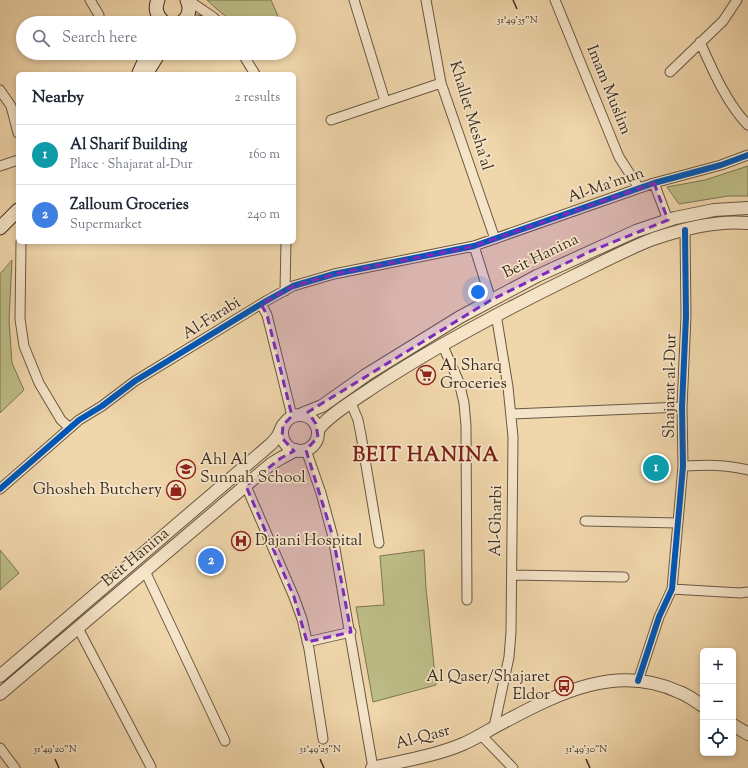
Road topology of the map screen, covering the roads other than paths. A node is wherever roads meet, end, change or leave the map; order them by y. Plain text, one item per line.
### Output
1 (90, 0) edge
2 (158, 0) edge
3 (187, 0) edge
4 (354, 0) edge
5 (426, 0) edge
6 (555, 0) edge
7 (737, 0) edge
8 (99, 15) dead end
9 (158, 16) edge
10 (188, 16) edge
11 (211, 16) edge
12 (700, 42) junction
13 (145, 60) edge
14 (155, 60) edge
15 (246, 60) edge
16 (140, 72) edge
17 (147, 72) edge
18 (254, 72) edge
19 (670, 72) dead end
20 (441, 84) junction
21 (0, 90) edge
22 (385, 102) junction
23 (331, 120) dead end
24 (748, 125) edge
25 (16, 127) edge
26 (748, 155) edge
27 (16, 161) edge
28 (0, 166) edge
29 (654, 183) junction
30 (639, 188) junction
31 (748, 208) edge
32 (16, 212) edge
33 (668, 220) junction
34 (748, 223) edge
35 (0, 228) edge
36 (685, 230) junction
37 (495, 239) junction
38 (21, 244) edge
39 (286, 244) edge
40 (474, 246) junction
41 (285, 291) junction
42 (491, 300) junction
43 (261, 304) junction
44 (496, 314) junction
45 (442, 344) junction
46 (351, 403) junction
47 (682, 407) junction
48 (512, 414) junction
49 (297, 415) junction
50 (283, 425) junction
51 (70, 428) junction
52 (318, 430) junction
53 (301, 450) junction
54 (683, 466) junction
55 (748, 470) edge
56 (246, 486) junction
57 (0, 489) edge
58 (585, 521) dead end
59 (678, 523) junction
60 (379, 543) dead end
61 (145, 571) junction
62 (512, 575) junction
63 (624, 577) dead end
64 (672, 589) junction
65 (748, 592) edge
66 (467, 600) dead end
67 (78, 628) junction
68 (350, 632) junction
69 (307, 642) junction
70 (0, 676) edge
71 (638, 681) junction
72 (0, 694) edge
73 (700, 704) edge
74 (494, 727) junction
75 (736, 727) edge
76 (748, 734) edge
77 (481, 735) junction
78 (323, 739) dead end
79 (225, 741) dead end
80 (0, 748) edge
81 (151, 767) dead end
82 (15, 768) edge
83 (373, 768) edge
84 (513, 768) edge

1 - 8 street
2 - 9 main road
3 - 10 main road
3 - 11 street
4 - 22 street
5 - 20 street, Khallet Mesha'al
6 - 30 street, Imam Muslim
7 - 12 street
12 - 19 street
12 - 24 street
13 - 16 main road
14 - 17 main road
15 - 18 street
20 - 22 street
20 - 37 street, Khallet Mesha'al
21 - 25 street
22 - 23 street
26 - 29 street, Al-Ma'mun
27 - 28 street
29 - 30 street, Al-Ma'mun
29 - 33 street
30 - 37 street, Al-Ma'mun
31 - 33 street, Beit Hanina
32 - 35 main road
33 - 42 street, Beit Hanina
34 - 36 street, Beit Hanina
36 - 44 street, Beit Hanina
36 - 47 street, Shajarat al-Dur
37 - 40 street, Al-Ma'mun
38 - 51 street
39 - 41 street
40 - 41 street, Al-Farabi
40 - 42 street
41 - 43 street, Al-Farabi
42 - 49 street, Beit Hanina
43 - 49 street
43 - 51 street, Al-Farabi
44 - 45 street, Beit Hanina
44 - 48 street, Al-Gharbi
45 - 46 street, Beit Hanina
45 - 66 street
46 - 52 street, Beit Hanina
46 - 60 street
47 - 48 street
47 - 54 street, Shajarat al-Dur
48 - 62 street, Al-Gharbi
49 - 50 street
49 - 52 street
50 - 53 street
50 - 70 street, Beit Hanina
51 - 57 street, Al-Farabi
52 - 53 street
53 - 56 street, Beit Hanina
53 - 68 street
54 - 55 street
54 - 59 street, Shajarat al-Dur
56 - 61 street, Beit Hanina
56 - 69 street
58 - 59 street
59 - 64 street, Shajarat al-Dur
61 - 67 street, Beit Hanina
61 - 79 street
62 - 63 street
62 - 74 street, Al-Gharbi
64 - 65 street
64 - 71 street, Shajarat al-Dur
67 - 72 street, Beit Hanina
67 - 81 street
68 - 69 street
68 - 83 street
69 - 78 street
71 - 73 street, Al-Qasr
71 - 74 street, Al-Qasr
74 - 77 street, Al-Qasr
75 - 76 street
77 - 83 street, Al-Qasr
77 - 84 street
80 - 82 street

